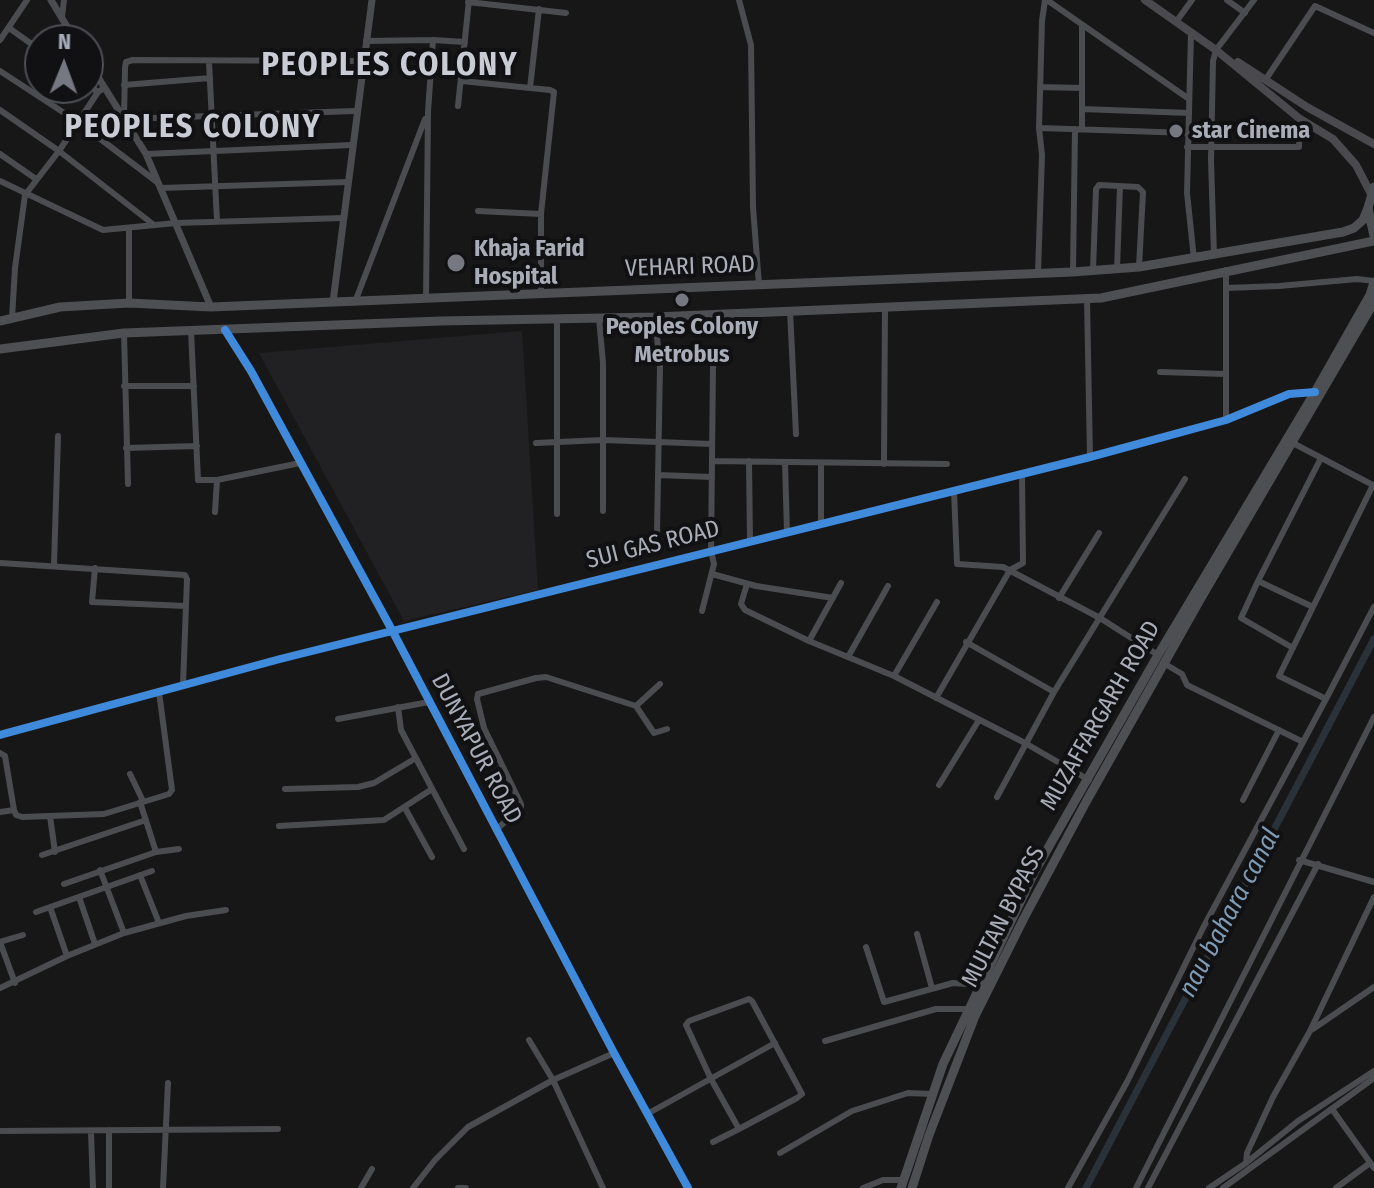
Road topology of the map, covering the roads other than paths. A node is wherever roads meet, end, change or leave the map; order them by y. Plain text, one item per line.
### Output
1 (27, 0) edge
2 (51, 0) edge
3 (64, 0) edge
4 (372, 0) edge
5 (739, 0) edge
6 (1046, 0) edge
7 (1145, 0) edge
8 (1192, 0) edge
9 (1227, 0) edge
10 (1254, 0) edge
11 (468, 1) edge
12 (539, 9) junction
13 (566, 13) dead end
14 (1245, 13) junction
15 (62, 17) junction
16 (1176, 22) junction
17 (66, 24) edge
18 (1082, 25) junction
19 (9, 28) junction
20 (1191, 32) junction
21 (1374, 33) edge
22 (24, 39) edge
23 (0, 40) edge
24 (433, 40) junction
25 (366, 41) junction
26 (465, 42) junction
27 (1216, 50) junction
28 (363, 61) junction
29 (209, 62) junction
30 (0, 71) edge
31 (210, 78) junction
32 (1266, 79) junction
33 (462, 81) junction
34 (124, 85) junction
35 (1040, 87) junction
36 (530, 88) junction
37 (1082, 88) junction
38 (104, 94) edge
39 (1189, 99) junction
40 (91, 104) edge
41 (458, 106) dead end
42 (1082, 109) junction
43 (0, 110) edge
44 (355, 111) junction
45 (428, 112) junction
46 (1189, 113) junction
47 (211, 114) junction
48 (124, 119) junction
49 (1300, 119) junction
50 (78, 122) junction
51 (1039, 128) junction
52 (1079, 129) junction
53 (1189, 133) junction
54 (1374, 144) edge
55 (352, 145) junction
56 (1213, 146) junction
57 (1187, 147) junction
58 (214, 150) junction
59 (59, 151) junction
60 (0, 154) edge
61 (146, 154) junction
62 (36, 179) junction
63 (0, 181) edge
64 (348, 182) junction
65 (215, 185) junction
66 (160, 186) junction
67 (1120, 186) junction
68 (1373, 191) edge
69 (25, 195) junction
70 (1368, 208) junction
71 (478, 211) dead end
72 (541, 214) junction
73 (343, 218) junction
74 (217, 221) junction
75 (176, 223) junction
76 (154, 225) junction
77 (129, 228) junction
78 (1374, 239) edge
79 (1214, 255) junction
80 (1194, 259) junction
81 (1139, 267) junction
82 (1117, 269) junction
83 (1093, 270) junction
84 (1226, 270) junction
85 (1073, 272) junction
86 (1038, 273) junction
87 (1374, 281) edge
88 (759, 285) junction
89 (1226, 288) junction
90 (541, 293) junction
91 (426, 299) junction
92 (1087, 299) junction
93 (333, 302) junction
94 (355, 302) junction
95 (1374, 302) edge
96 (129, 303) junction
97 (885, 306) junction
98 (211, 307) junction
99 (790, 310) junction
100 (655, 317) junction
101 (12, 318) junction
102 (557, 318) junction
103 (599, 318) junction
104 (0, 321) edge
105 (225, 330) junction
106 (191, 331) junction
107 (124, 333) junction
108 (0, 349) edge
109 (713, 367) dead end
110 (1160, 372) dead end
111 (1226, 374) junction
112 (124, 386) junction
113 (194, 386) junction
114 (1315, 392) junction
115 (1226, 420) junction
116 (796, 434) dead end
117 (58, 436) dead end
118 (603, 440) junction
119 (1290, 441) junction
120 (558, 442) junction
121 (659, 442) junction
122 (536, 443) dead end
123 (712, 444) junction
124 (197, 446) junction
125 (126, 448) junction
126 (1090, 457) junction
127 (1321, 458) junction
128 (712, 461) junction
129 (749, 461) junction
130 (785, 462) junction
131 (300, 463) junction
132 (821, 463) junction
133 (884, 464) junction
134 (947, 464) dead end
135 (1022, 474) junction
136 (658, 475) junction
137 (712, 477) junction
138 (1185, 479) dead end
139 (217, 480) junction
140 (128, 484) dead end
141 (954, 491) junction
142 (603, 511) dead end
143 (215, 512) dead end
144 (557, 514) dead end
145 (821, 524) junction
146 (657, 533) dead end
147 (787, 533) junction
148 (1099, 533) dead end
149 (750, 542) junction
150 (711, 551) junction
151 (0, 563) edge
152 (54, 565) junction
153 (95, 568) junction
154 (1010, 570) junction
155 (712, 574) junction
156 (1258, 581) junction
157 (841, 583) dead end
158 (747, 584) junction
159 (888, 586) dead end
160 (833, 598) junction
161 (1059, 598) junction
162 (937, 602) dead end
163 (186, 606) junction
164 (1313, 607) junction
165 (1374, 607) edge
166 (702, 611) dead end
167 (1100, 618) junction
168 (393, 632) junction
169 (809, 641) junction
170 (966, 642) junction
171 (1293, 648) junction
172 (1158, 655) junction
173 (848, 657) junction
174 (1165, 664) junction
175 (894, 676) junction
176 (660, 684) dead end
177 (183, 685) junction
178 (159, 692) junction
179 (1054, 692) junction
180 (936, 698) junction
181 (1326, 699) junction
182 (429, 702) junction
183 (636, 706) junction
184 (398, 707) junction
185 (1374, 717) edge
186 (338, 719) dead end
187 (979, 720) junction
188 (667, 729) dead end
189 (1279, 730) junction
190 (0, 735) edge
191 (1303, 742) junction
192 (1025, 743) junction
193 (0, 753) edge
194 (416, 758) junction
195 (130, 774) dead end
196 (1089, 780) junction
197 (939, 785) dead end
198 (285, 789) dead end
199 (432, 789) junction
200 (997, 797) dead end
201 (1243, 800) dead end
202 (141, 802) junction
203 (405, 808) junction
204 (14, 810) junction
205 (0, 812) edge
206 (50, 816) junction
207 (146, 820) junction
208 (279, 826) dead end
209 (496, 830) junction
210 (179, 849) dead end
211 (464, 849) dead end
212 (55, 852) junction
213 (156, 852) junction
214 (42, 855) dead end
215 (432, 857) dead end
216 (1299, 860) junction
217 (1318, 864) junction
218 (100, 870) junction
219 (152, 871) dead end
220 (140, 875) junction
221 (1374, 882) edge
222 (64, 884) dead end
223 (107, 887) junction
224 (79, 897) junction
225 (1374, 897) edge
226 (50, 907) junction
227 (226, 910) dead end
228 (36, 912) dead end
229 (159, 923) junction
230 (124, 933) junction
231 (917, 934) dead end
232 (23, 935) dead end
233 (0, 942) edge
234 (95, 944) junction
235 (866, 947) dead end
236 (67, 956) junction
237 (15, 983) junction
238 (979, 985) junction
239 (1374, 987) edge
240 (0, 988) edge
241 (932, 988) junction
242 (967, 1009) junction
243 (1310, 1031) junction
244 (529, 1040) dead end
245 (825, 1041) dead end
246 (775, 1043) junction
247 (614, 1053) junction
248 (1374, 1071) edge
249 (1374, 1078) edge
250 (711, 1079) junction
251 (553, 1080) junction
252 (168, 1083) dead end
253 (932, 1094) junction
254 (1332, 1109) junction
255 (649, 1113) junction
256 (278, 1129) dead end
257 (739, 1129) junction
258 (109, 1130) junction
259 (164, 1130) junction
260 (0, 1131) edge
261 (91, 1132) junction
262 (713, 1142) dead end
263 (780, 1153) dead end
264 (1246, 1163) junction
265 (1372, 1166) edge
266 (372, 1169) dead end
267 (902, 1184) edge
268 (93, 1188) edge
269 (109, 1188) edge
270 (163, 1188) edge
271 (361, 1188) edge
272 (413, 1188) edge
273 (458, 1188) edge
274 (466, 1188) edge
275 (603, 1188) edge
276 (688, 1188) edge
277 (863, 1188) edge
278 (912, 1188) edge
279 (1068, 1188) edge
280 (1136, 1188) edge
281 (1148, 1188) edge
282 (1209, 1188) edge
283 (1223, 1188) edge
284 (1336, 1188) edge

1 - 19 street
2 - 15 street
3 - 15 street
4 - 25 street
5 - 88 street
6 - 18 street
6 - 35 street
7 - 16 main road
8 - 16 street
9 - 14 street
10 - 14 street
11 - 12 street
11 - 26 street
12 - 13 street
12 - 36 street
14 - 27 street
15 - 17 street
16 - 20 main road
18 - 37 street
18 - 39 street
19 - 22 street
19 - 23 street
20 - 27 main road
20 - 39 street
21 - 32 street
24 - 25 street
24 - 26 street
24 - 45 street
25 - 28 street
26 - 33 street
27 - 32 main road
27 - 49 main road
27 - 56 street
28 - 29 street
28 - 44 street
29 - 31 street
29 - 34 street
30 - 50 street
31 - 34 street
31 - 47 street
32 - 54 main road
33 - 36 street
33 - 41 street
34 - 48 street
35 - 37 street
35 - 51 street
36 - 72 street
37 - 42 street
38 - 48 street
39 - 46 street
40 - 50 street
42 - 46 street
42 - 52 street
43 - 59 street
44 - 47 street
44 - 55 street
45 - 91 street
45 - 94 street
46 - 53 street
47 - 48 street
47 - 58 street
48 - 61 street
49 - 56 street
49 - 68 main road
50 - 59 street
50 - 66 street
51 - 52 street
51 - 86 street
52 - 53 street
52 - 85 street
53 - 57 street
55 - 58 street
55 - 64 street
56 - 57 street
56 - 79 street
57 - 80 street
58 - 61 street
58 - 65 street
59 - 62 street
59 - 76 street
60 - 62 street
61 - 66 street
62 - 69 street
63 - 69 street
64 - 65 street
64 - 73 street
65 - 66 street
65 - 74 street
66 - 75 street
67 - 81 street
67 - 82 street
67 - 83 street
68 - 70 main road
69 - 77 street
69 - 101 street
70 - 78 main road
70 - 79 main road, VEHARI ROAD
71 - 72 street
72 - 90 street
73 - 74 street
73 - 93 street
74 - 75 street
75 - 76 street
75 - 98 street
76 - 77 street
77 - 96 street
78 - 84 main road, VEHARI ROAD
79 - 80 main road, VEHARI ROAD
80 - 81 main road, VEHARI ROAD
81 - 82 main road, VEHARI ROAD
82 - 83 main road, VEHARI ROAD
83 - 85 main road, VEHARI ROAD
84 - 89 street
84 - 92 main road, VEHARI ROAD
85 - 86 main road, VEHARI ROAD
86 - 88 main road, VEHARI ROAD
87 - 89 street
87 - 114 main road, MUZAFFARGARH ROAD
88 - 90 main road, VEHARI ROAD
89 - 111 street
90 - 91 main road, VEHARI ROAD
91 - 94 main road, VEHARI ROAD
92 - 97 main road, VEHARI ROAD
92 - 126 street
93 - 94 main road, VEHARI ROAD
93 - 98 main road, VEHARI ROAD
95 - 119 main road, MULTAN BYPASS
96 - 98 main road, VEHARI ROAD
96 - 101 main road, VEHARI ROAD
97 - 99 main road, VEHARI ROAD
97 - 133 street
99 - 100 main road, VEHARI ROAD
99 - 116 street
100 - 103 main road, VEHARI ROAD
100 - 121 street
101 - 104 main road, VEHARI ROAD
102 - 103 main road, VEHARI ROAD
102 - 105 main road, VEHARI ROAD
102 - 120 street
103 - 118 street
105 - 106 main road, VEHARI ROAD
105 - 131 street, DUNYAPUR ROAD
106 - 107 main road, VEHARI ROAD
106 - 113 street
107 - 108 main road, VEHARI ROAD
107 - 112 street
109 - 123 street
110 - 111 street
111 - 115 street
112 - 113 street
112 - 125 street
113 - 124 street
114 - 115 street, SUI GAS ROAD
114 - 119 main road, MUZAFFARGARH ROAD
115 - 126 street, SUI GAS ROAD
117 - 152 street
118 - 120 street
118 - 121 street
118 - 142 street
119 - 127 street
119 - 172 main road, MUZAFFARGARH ROAD
119 - 174 main road, MULTAN BYPASS
120 - 122 street
120 - 144 street
121 - 123 street
121 - 136 street
123 - 128 street
124 - 125 street
124 - 139 street
125 - 140 street
126 - 135 street, SUI GAS ROAD
127 - 156 street
127 - 164 street
128 - 129 street
128 - 137 street
129 - 130 street
129 - 149 street
130 - 132 street
130 - 147 street
131 - 139 street
131 - 168 street, DUNYAPUR ROAD
132 - 133 street
132 - 145 street
133 - 134 street
135 - 141 street, SUI GAS ROAD
135 - 154 street
136 - 137 street
136 - 146 street
137 - 150 street
138 - 167 street
139 - 143 street
141 - 145 street, SUI GAS ROAD
141 - 154 street
145 - 147 street, SUI GAS ROAD
147 - 149 street, SUI GAS ROAD
148 - 161 street
149 - 150 street, SUI GAS ROAD
150 - 155 street
150 - 168 street, SUI GAS ROAD
151 - 152 street
152 - 153 street
153 - 163 street
153 - 163 street
154 - 161 street
154 - 170 street
155 - 158 street
155 - 166 street
156 - 164 street
156 - 171 street
157 - 160 street
158 - 160 street
158 - 169 street
159 - 173 street
160 - 169 street
161 - 167 street
162 - 175 street
163 - 177 street
164 - 171 street
165 - 181 street
167 - 172 street
167 - 179 street
168 - 177 street, SUI GAS ROAD
168 - 182 street, DUNYAPUR ROAD
169 - 173 street
170 - 179 street
170 - 180 street
171 - 181 street
172 - 196 main road, MUZAFFARGARH ROAD
173 - 175 street
174 - 189 street
174 - 278 main road, MULTAN BYPASS
175 - 180 street
176 - 183 street
177 - 178 street, SUI GAS ROAD
178 - 190 street, SUI GAS ROAD
178 - 202 street
179 - 192 street
180 - 187 street
181 - 191 street
182 - 184 street
182 - 209 street, DUNYAPUR ROAD
183 - 188 street
183 - 209 street
184 - 186 street
184 - 194 street
185 - 216 street
187 - 192 street
187 - 197 street
189 - 191 street
189 - 201 street
191 - 279 street
192 - 196 street
192 - 200 street
193 - 204 street
194 - 198 street
194 - 199 street
195 - 202 street
196 - 238 main road, MUZAFFARGARH ROAD
199 - 203 street
199 - 211 street
202 - 206 street
202 - 207 street
203 - 208 street
203 - 215 street
204 - 205 street
204 - 206 street
206 - 212 street
207 - 212 street
207 - 213 street
209 - 247 street, DUNYAPUR ROAD
210 - 213 street
212 - 214 street
213 - 218 street
216 - 217 street
216 - 280 street
217 - 221 street
217 - 281 street
218 - 222 street
218 - 223 street
219 - 220 street
220 - 223 street
220 - 229 street
223 - 224 street
223 - 230 street
224 - 226 street
224 - 234 street
225 - 243 street
226 - 228 street
226 - 236 street
227 - 229 street
229 - 230 street
230 - 234 street
231 - 241 street
232 - 233 street
233 - 237 street
234 - 236 street
235 - 241 street
236 - 237 street
237 - 240 street
238 - 241 street
238 - 242 main road, MUZAFFARGARH ROAD
239 - 243 street
242 - 245 street
242 - 253 main road, MUZAFFARGARH ROAD
243 - 264 street
244 - 251 street
246 - 250 street
246 - 250 street
246 - 257 street
247 - 251 street
247 - 255 street, DUNYAPUR ROAD
248 - 264 street
249 - 254 street
250 - 255 street
250 - 257 street
251 - 272 street
251 - 275 street
252 - 259 street
253 - 263 street
253 - 267 main road, MUZAFFARGARH ROAD
254 - 265 street
254 - 283 street
255 - 276 street, DUNYAPUR ROAD
256 - 259 street
257 - 262 street
258 - 259 street
258 - 261 street
258 - 269 street
259 - 270 street
260 - 261 street
261 - 268 street
264 - 282 street
265 - 284 street
266 - 271 street
267 - 277 street
273 - 274 street

